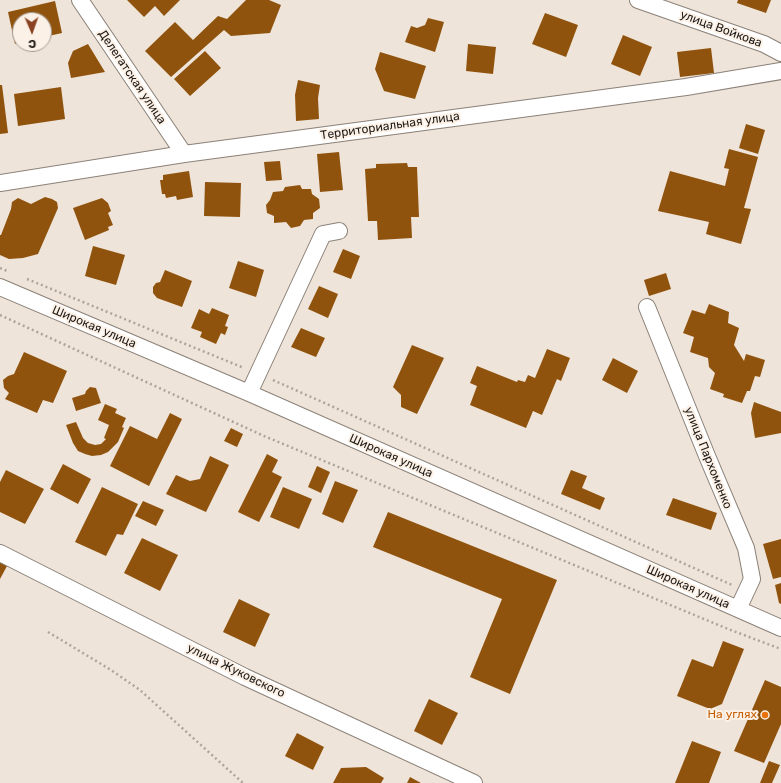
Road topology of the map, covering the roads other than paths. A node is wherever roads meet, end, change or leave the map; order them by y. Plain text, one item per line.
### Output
1 (80, 0) edge
2 (638, 0) edge
3 (781, 53) edge
4 (781, 71) edge
5 (184, 154) junction
6 (0, 183) edge
7 (339, 231) dead end
8 (0, 287) edge
9 (647, 307) dead end
10 (249, 393) junction
11 (0, 554) edge
12 (738, 609) junction
13 (781, 628) edge
14 (474, 783) edge

1 - 5 street, Делегатская улица
2 - 3 street, улица Войкова
4 - 5 street, Территориальная улица
5 - 6 street, Территориальная улица
7 - 10 street
8 - 10 street, Широкая улица
9 - 12 street, улица Пархоменко
10 - 12 street, Широкая улица
11 - 14 street, улица Жуковского
12 - 13 street, Широкая улица

